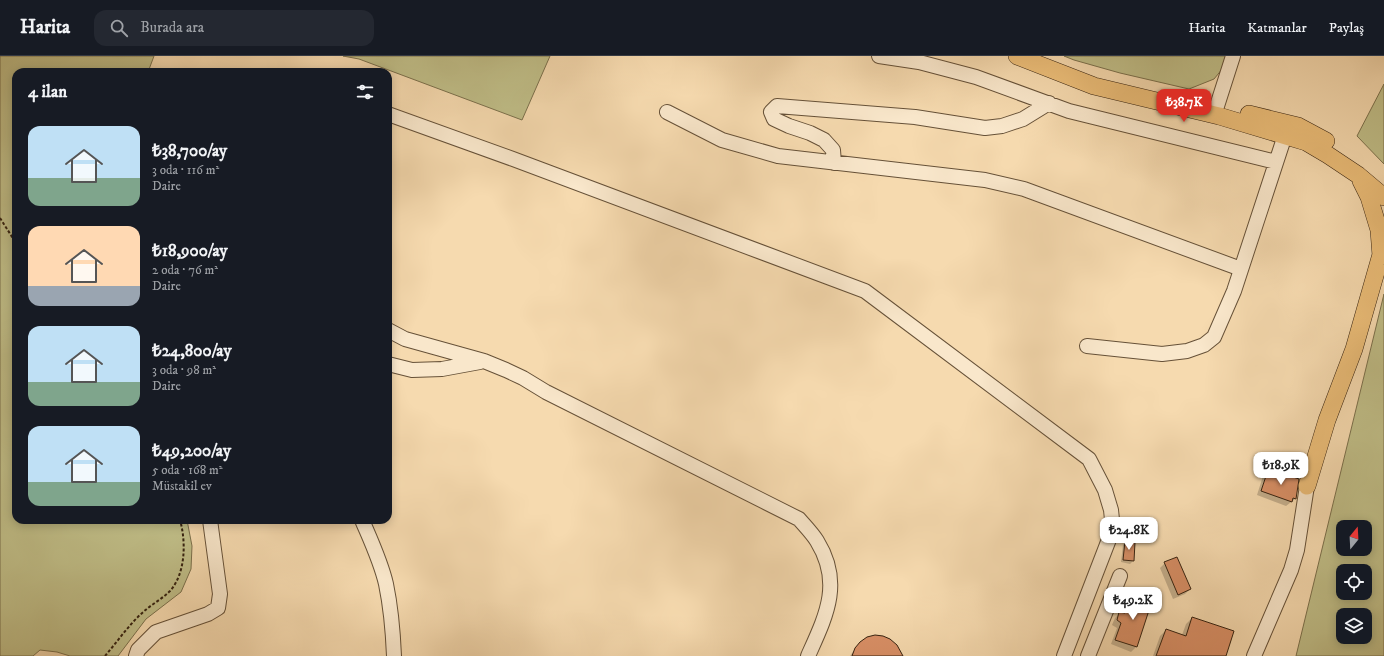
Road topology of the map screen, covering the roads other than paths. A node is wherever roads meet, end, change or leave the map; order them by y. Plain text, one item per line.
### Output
1 (879, 56) edge
2 (1017, 56) edge
3 (1048, 56) edge
4 (1233, 56) edge
5 (1049, 103) junction
6 (1217, 106) junction
7 (667, 112) dead end
8 (392, 115) edge
9 (1286, 130) junction
10 (1276, 162) junction
11 (834, 163) junction
12 (1358, 175) junction
13 (1384, 182) edge
14 (1384, 197) edge
15 (1383, 250) edge
16 (1241, 269) junction
17 (392, 332) edge
18 (1087, 346) dead end
19 (484, 361) junction
20 (392, 365) edge
21 (1307, 486) joint
22 (211, 524) edge
23 (364, 524) edge
24 (1120, 576) dead end
25 (136, 656) edge
26 (394, 656) edge
27 (808, 656) edge
28 (1064, 656) edge
29 (1088, 656) edge
30 (1254, 656) edge

1 - 5 lane
2 - 9 main road
3 - 6 main road
4 - 6 lane
5 - 10 lane
5 - 11 lane
6 - 9 main road
7 - 11 lane
8 - 28 lane
9 - 10 lane
9 - 12 main road
9 - 13 main road
10 - 16 lane
11 - 16 lane
12 - 14 main road
12 - 15 main road
15 - 21 main road
16 - 18 lane
17 - 19 lane
19 - 20 lane
19 - 27 lane
21 - 30 lane
22 - 25 lane
23 - 26 lane
24 - 29 lane

